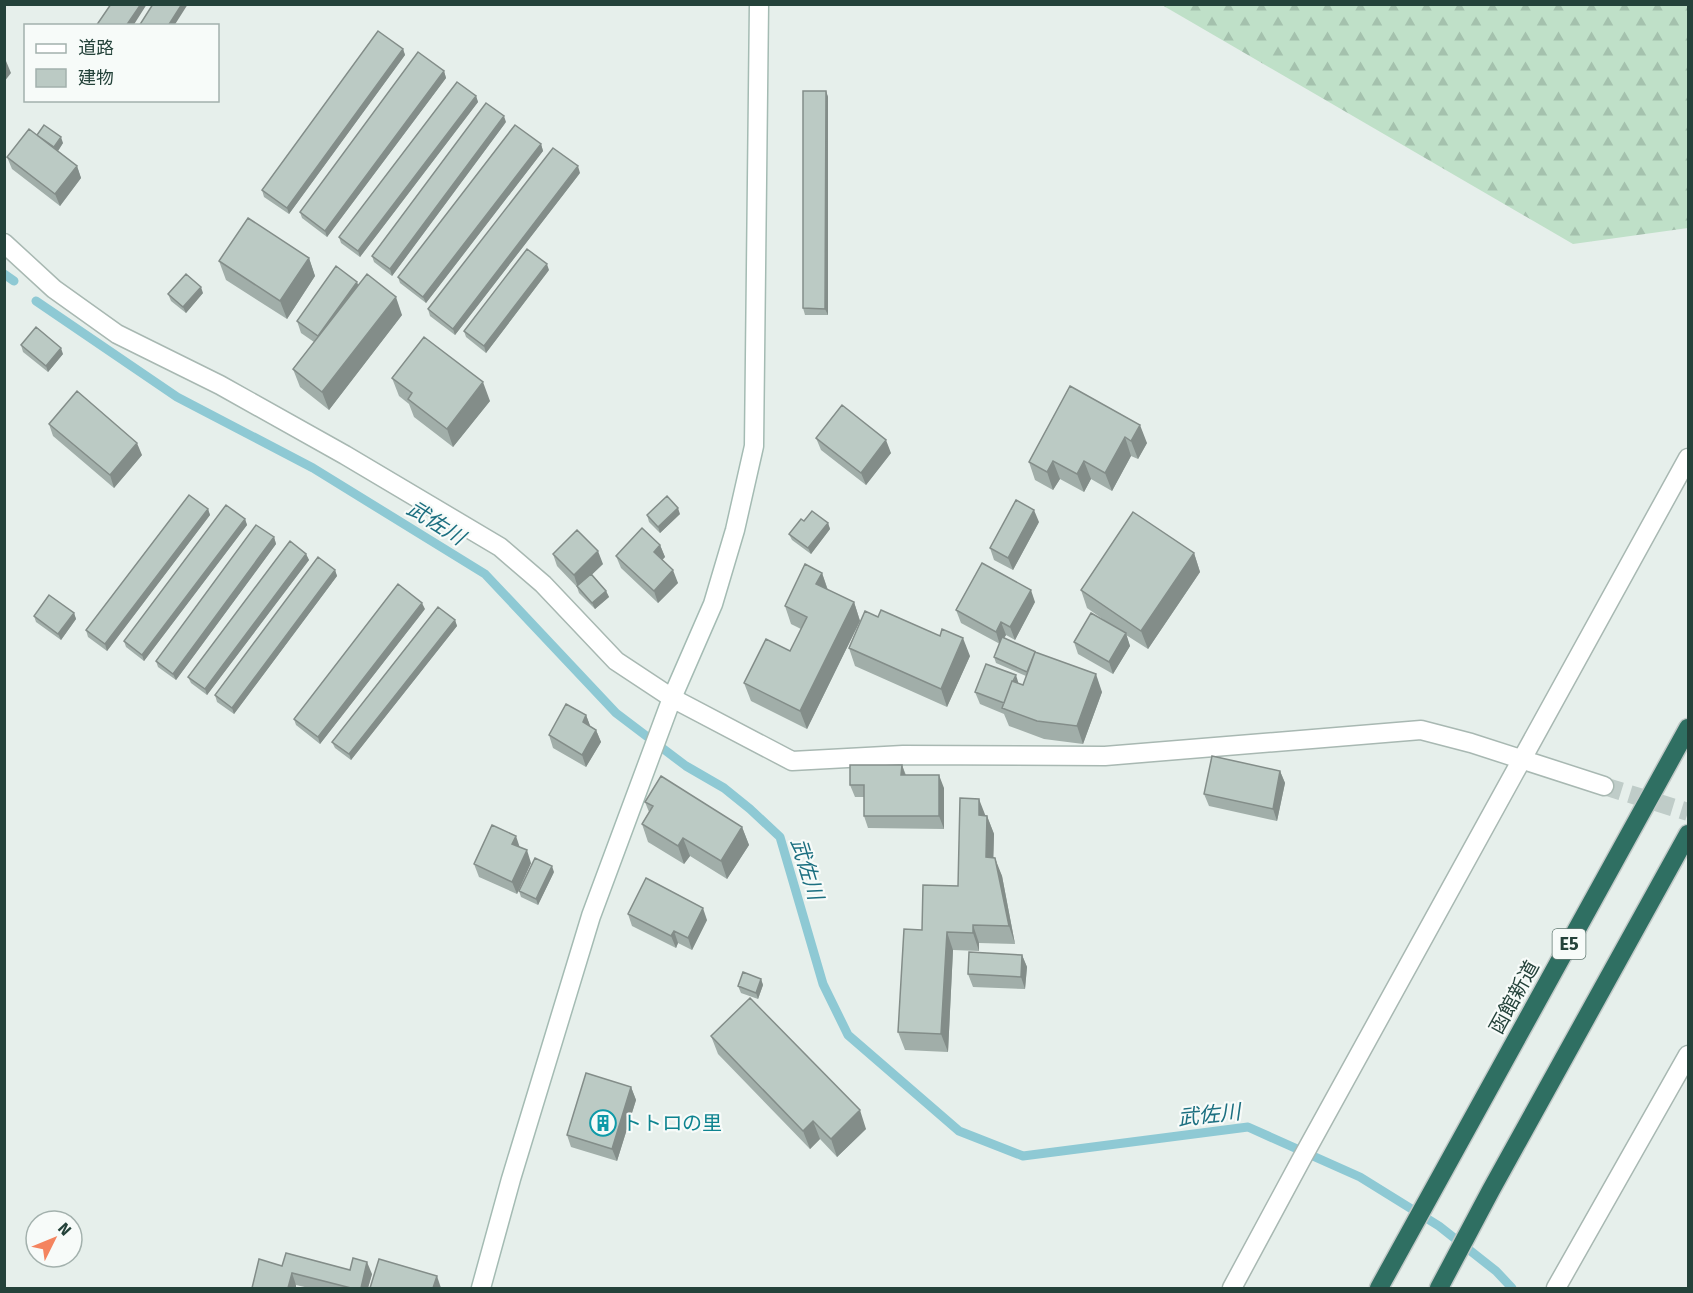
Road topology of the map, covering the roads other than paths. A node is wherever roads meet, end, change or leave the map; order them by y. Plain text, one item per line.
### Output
1 (759, 4) edge
2 (4, 243) edge
3 (1689, 458) edge
4 (672, 698) junction
5 (1689, 728) edge
6 (1522, 760) junction
7 (1604, 786) tunnel mouth
8 (1689, 834) edge
9 (1689, 1055) edge
10 (481, 1288) edge
11 (1233, 1288) edge
12 (1379, 1288) edge
13 (1440, 1288) edge
14 (1556, 1288) edge

1 - 4 street
2 - 4 street
3 - 6 street
4 - 6 street
4 - 10 street
5 - 12 highway, 函館新道 / E5
6 - 7 street
6 - 11 street
8 - 13 highway, E5
9 - 14 street

